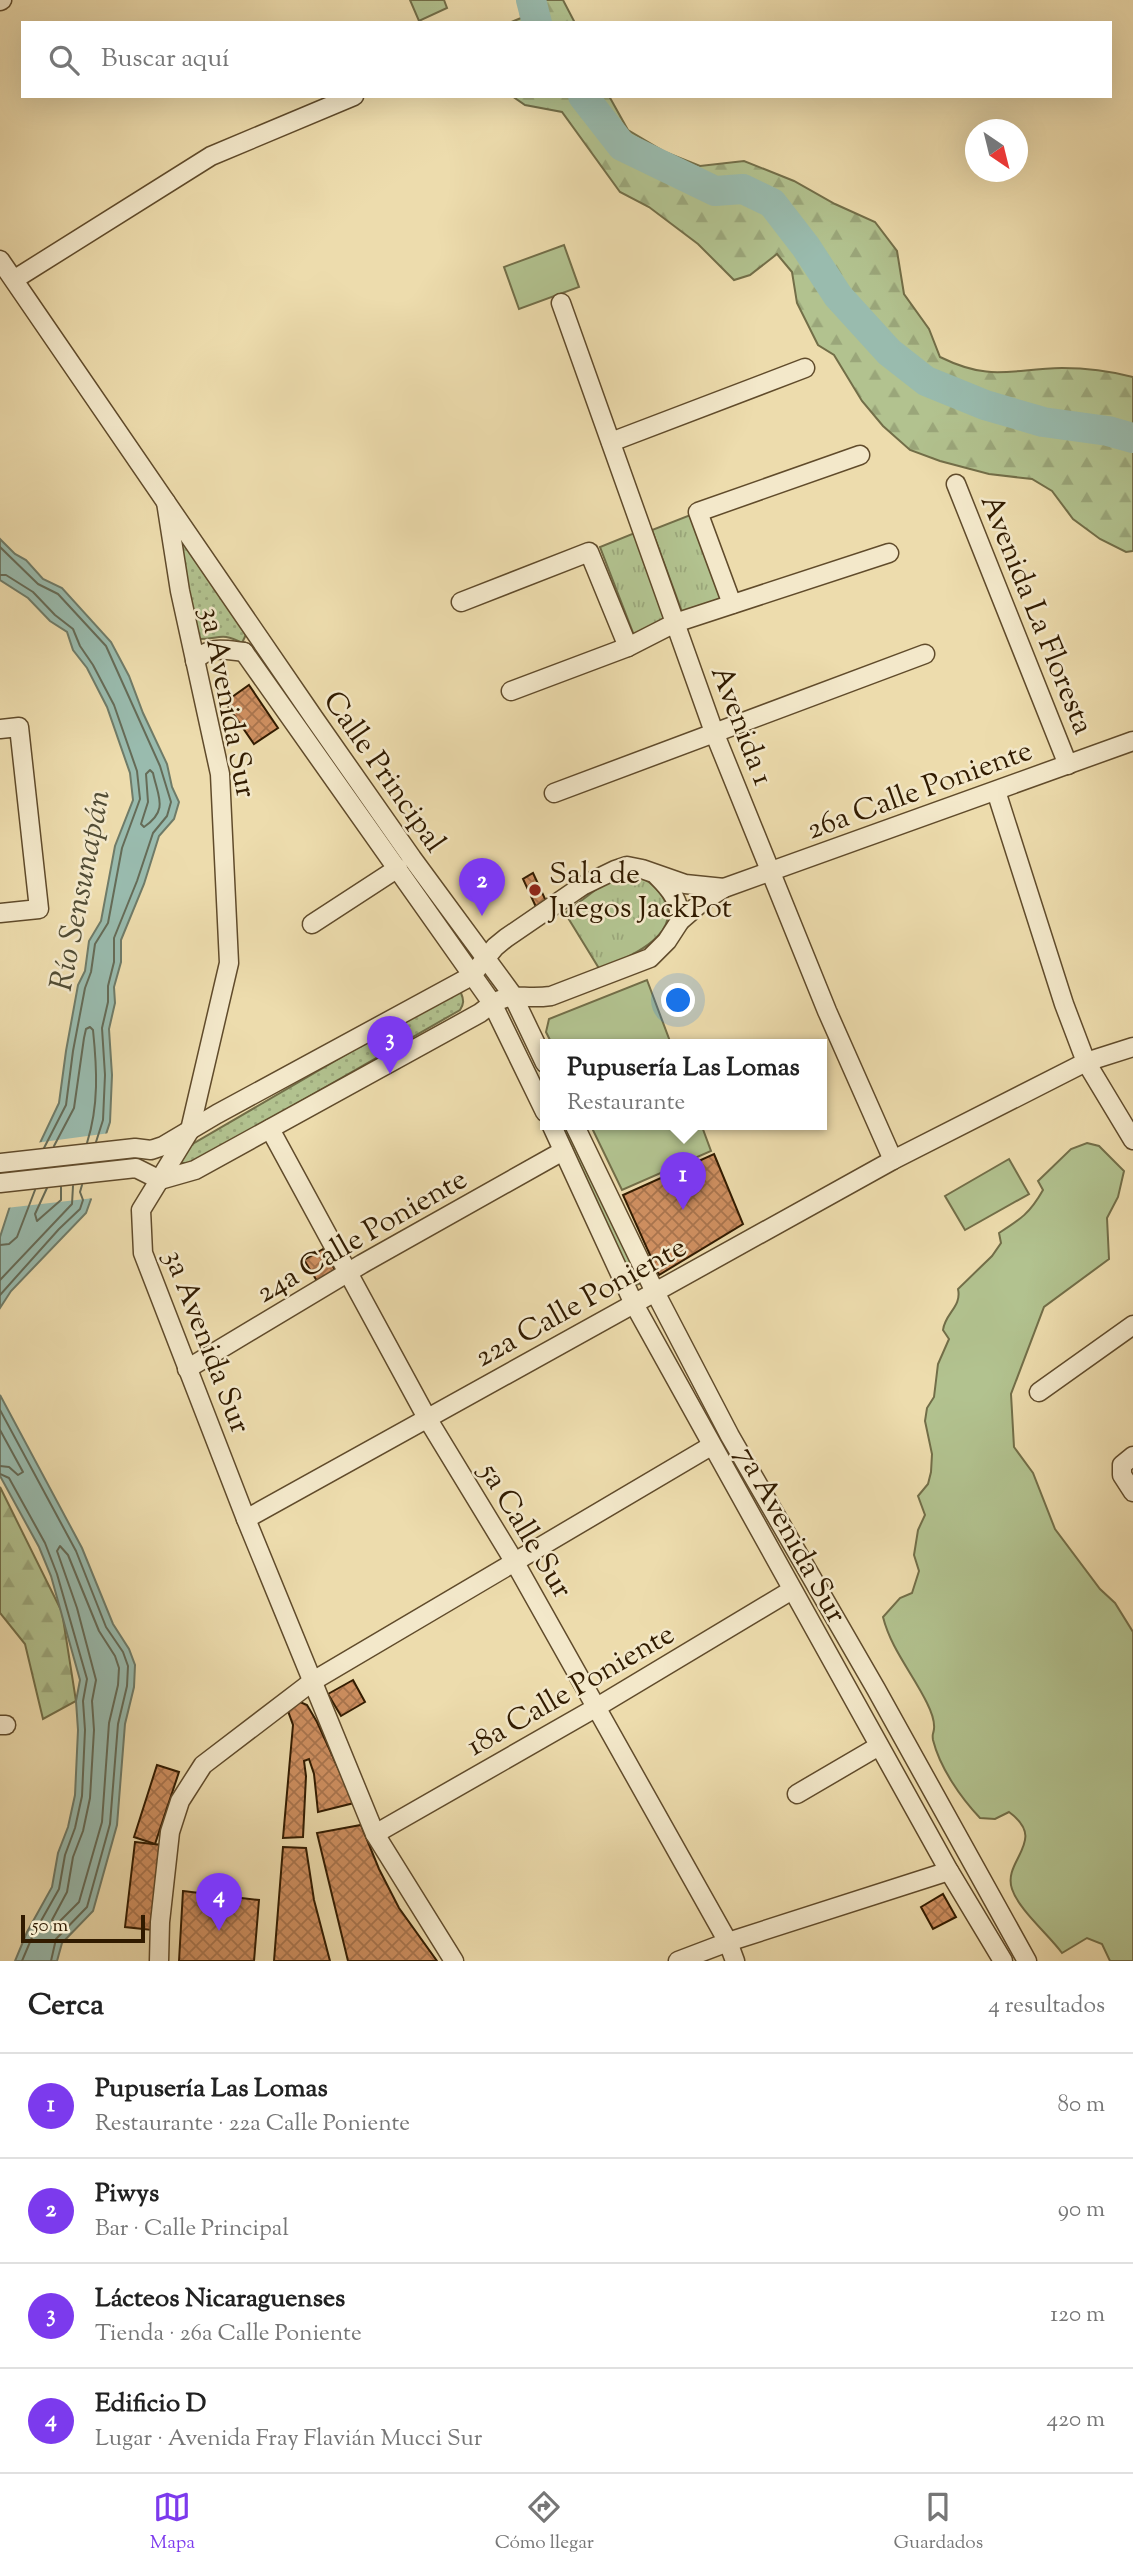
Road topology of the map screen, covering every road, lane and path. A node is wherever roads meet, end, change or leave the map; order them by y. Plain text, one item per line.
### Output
1 (349, 98) edge
2 (0, 260) edge
3 (15, 279) junction
4 (561, 303) dead end
5 (805, 368) dead end
6 (611, 442) junction
7 (860, 455) dead end
8 (956, 484) dead end
9 (166, 502) junction
10 (889, 553) dead end
11 (461, 602) dead end
12 (732, 604) junction
13 (675, 623) junction
14 (255, 630) junction
15 (628, 647) junction
16 (244, 652) junction
17 (925, 654) dead end
18 (195, 661) junction
19 (511, 691) dead end
20 (0, 729) edge
21 (714, 732) junction
22 (1133, 741) edge
23 (1068, 765) junction
24 (996, 791) junction
25 (554, 793) dead end
26 (398, 868) junction
27 (654, 872) junction
28 (772, 873) junction
29 (724, 888) junction
30 (0, 913) edge
31 (680, 921) junction
32 (312, 924) dead end
33 (485, 960) junction
34 (472, 975) junction
35 (512, 994) junction
36 (492, 1003) junction
37 (1133, 1047) edge
38 (540, 1053) edge
39 (1086, 1062) junction
40 (540, 1102) edge
41 (270, 1129) junction
42 (190, 1130) junction
43 (554, 1130) edge
44 (578, 1130) edge
45 (1133, 1140) edge
46 (563, 1151) junction
47 (893, 1160) junction
48 (0, 1163) edge
49 (160, 1180) junction
50 (0, 1183) edge
51 (347, 1273) junction
52 (655, 1292) junction
53 (634, 1304) junction
54 (1133, 1325) edge
55 (187, 1368) junction
56 (1039, 1392) dead end
57 (427, 1418) junction
58 (711, 1446) junction
59 (1133, 1456) edge
60 (1133, 1492) edge
61 (246, 1519) junction
62 (514, 1561) junction
63 (792, 1590) junction
64 (313, 1681) junction
65 (597, 1707) junction
66 (879, 1746) junction
67 (797, 1794) dead end
68 (375, 1834) junction
69 (949, 1871) junction
70 (728, 1942) junction
71 (159, 1961) edge
72 (454, 1961) edge
73 (678, 1961) edge
74 (735, 1961) edge
75 (1003, 1961) edge
76 (1027, 1961) edge

1 - 3 street
2 - 3 street, Calle Principal
3 - 9 street, Calle Principal
4 - 6 street, Avenida 1
5 - 6 street
6 - 13 street, Avenida 1
7 - 12 street
8 - 23 street, Avenida La Floresta
9 - 14 street, Calle Principal
9 - 18 street, 3a Avenida Sur
10 - 12 street
11 - 15 street
12 - 13 street
13 - 15 street
13 - 21 street, Avenida 1
14 - 16 street
14 - 33 street, Calle Principal
15 - 19 street
16 - 18 street
16 - 26 street, Calle Principal
17 - 21 street
18 - 42 street, 3a Avenida Sur
20 - 30 street
21 - 25 street
21 - 28 street, Avenida 1
22 - 23 street, 26a Calle Poniente
23 - 24 street, 26a Calle Poniente
24 - 28 street, 26a Calle Poniente
24 - 39 street
26 - 32 street
26 - 34 street, Calle Principal
27 - 29 street, 26a Calle Poniente
27 - 31 street
27 - 33 street, 26a Calle Poniente
28 - 29 street, 26a Calle Poniente
28 - 47 street, Avenida 1
29 - 31 street, 26a Calle Poniente
31 - 35 street, 26a Calle Poniente
33 - 34 street
33 - 35 street
34 - 36 street
34 - 42 street
35 - 36 street, 26a Calle Poniente
35 - 38 street
36 - 40 street
36 - 41 street, 26a Calle Poniente
37 - 39 street, 22a Calle Poniente
39 - 45 street
39 - 47 street, 22a Calle Poniente
41 - 49 street, 26a Calle Poniente
41 - 51 street, 5a Calle Sur
42 - 48 street
42 - 49 street, 3a Avenida Sur
43 - 46 street, 7a Avenida Sur
44 - 52 street, 7a Avenida Sur
46 - 51 street, 24a Calle Poniente
46 - 53 street, 7a Avenida Sur
47 - 52 street, 22a Calle Poniente
49 - 50 street
49 - 55 street, 3a Avenida Sur
51 - 55 street, 24a Calle Poniente
51 - 57 street, 5a Calle Sur
52 - 53 street, 22a Calle Poniente
52 - 76 street, 7a Avenida Sur
53 - 57 street, 22a Calle Poniente
53 - 58 street, 7a Avenida Sur
54 - 56 street
55 - 61 street, 3a Avenida Sur
57 - 61 street, 22a Calle Poniente
57 - 62 street, 5a Calle Sur
58 - 62 street
58 - 63 street, 7a Avenida Sur
59 - 60 street
61 - 64 street, 3a Avenida Sur
62 - 64 street
62 - 65 street, 5a Calle Sur
63 - 65 street, 18a Calle Poniente
63 - 66 street, 7a Avenida Sur
64 - 68 street, 3a Avenida Sur
64 - 71 street
65 - 68 street, 18a Calle Poniente
65 - 70 street, 5a Calle Sur
66 - 67 street
66 - 69 street, 7a Avenida Sur
68 - 72 street, 3a Avenida Sur
69 - 70 street
69 - 75 street, 7a Avenida Sur
70 - 73 street
70 - 74 street, 5a Calle Sur

